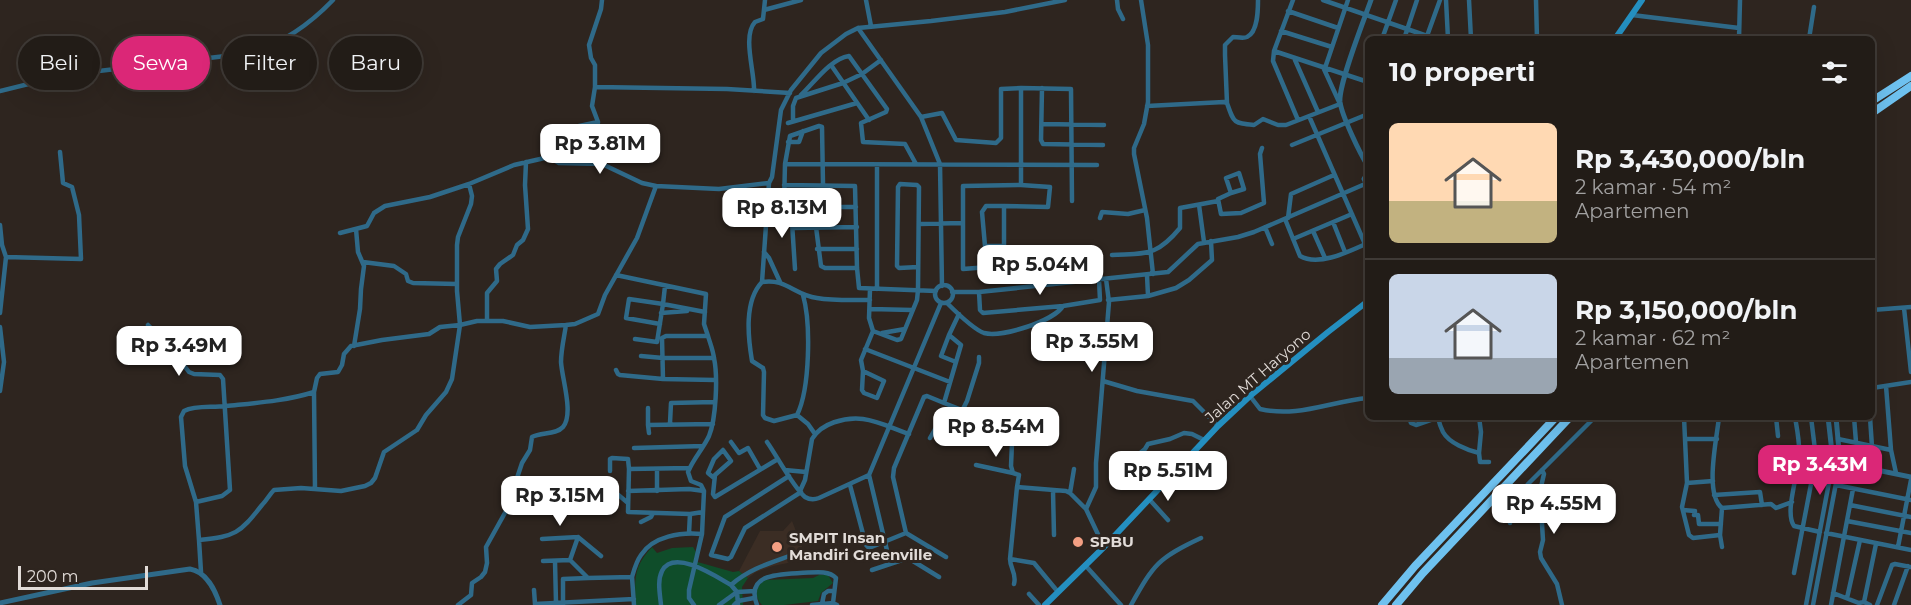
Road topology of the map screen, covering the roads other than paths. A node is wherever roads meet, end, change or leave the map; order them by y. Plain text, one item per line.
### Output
1 (333, 0) edge
2 (602, 0) edge
3 (765, 0) edge
4 (801, 0) edge
5 (866, 0) edge
6 (1065, 0) edge
7 (1117, 0) edge
8 (1141, 0) edge
9 (1258, 0) edge
10 (1293, 0) edge
11 (1325, 0) edge
12 (1348, 0) edge
13 (1371, 0) edge
14 (1396, 0) edge
15 (1417, 0) edge
16 (1440, 0) edge
17 (1446, 0) edge
18 (1469, 0) edge
19 (1536, 0) edge
20 (1642, 0) edge
21 (1740, 0) edge
22 (1814, 7) dead end
23 (1346, 8) junction
24 (764, 10) junction
25 (1288, 11) junction
26 (1366, 15) junction
27 (1631, 15) junction
28 (1123, 19) dead end
29 (1388, 22) junction
30 (871, 26) junction
31 (858, 28) junction
32 (1338, 28) junction
33 (1739, 28) junction
34 (1407, 30) junction
35 (1281, 31) junction
36 (1383, 36) edge
37 (1405, 36) edge
38 (1427, 36) joint
39 (1448, 36) edge
40 (1471, 36) edge
41 (1537, 36) edge
42 (1617, 36) edge
43 (1739, 36) edge
44 (1809, 36) edge
45 (1332, 47) junction
46 (1155, 50) dead end
47 (1148, 51) junction
48 (1274, 51) junction
49 (1294, 59) junction
50 (881, 60) junction
51 (831, 65) junction
52 (1324, 68) junction
53 (862, 74) junction
54 (1346, 75) junction
55 (1911, 75) edge
56 (1365, 79) edge
57 (843, 83) junction
58 (1911, 86) edge
59 (595, 87) junction
60 (1021, 88) junction
61 (1042, 88) junction
62 (0, 91) edge
63 (754, 91) junction
64 (790, 93) junction
65 (801, 96) junction
66 (1875, 99) edge
67 (857, 103) junction
68 (1227, 103) junction
69 (1340, 104) junction
70 (1147, 106) junction
71 (1875, 111) edge
72 (1318, 112) junction
73 (1365, 115) edge
74 (1310, 116) junction
75 (921, 117) junction
76 (869, 120) junction
77 (1298, 120) junction
78 (598, 122) junction
79 (1347, 122) junction
80 (1043, 124) junction
81 (1072, 124) junction
82 (1104, 125) dead end
83 (803, 131) junction
84 (1317, 135) junction
85 (788, 142) junction
86 (1071, 145) junction
87 (1103, 145) dead end
88 (1292, 145) dead end
89 (1262, 148) dead end
90 (60, 152) dead end
91 (549, 158) junction
92 (1365, 160) edge
93 (526, 162) junction
94 (593, 163) junction
95 (785, 164) junction
96 (823, 164) junction
97 (916, 164) junction
98 (940, 164) junction
99 (1022, 164) junction
100 (877, 165) junction
101 (1097, 165) dead end
102 (1072, 166) junction
103 (1334, 175) junction
104 (769, 183) junction
105 (470, 184) junction
106 (823, 184) junction
107 (784, 185) junction
108 (1022, 185) junction
109 (656, 186) junction
110 (1365, 186) edge
111 (1231, 193) junction
112 (1342, 194) junction
113 (1072, 201) dead end
114 (1218, 201) junction
115 (1199, 205) junction
116 (1004, 206) junction
117 (791, 207) junction
118 (856, 207) junction
119 (1145, 210) junction
120 (1352, 214) junction
121 (1100, 218) dead end
122 (1287, 219) junction
123 (1333, 222) junction
124 (962, 223) junction
125 (919, 224) junction
126 (940, 224) junction
127 (0, 225) edge
128 (816, 227) junction
129 (856, 227) junction
130 (793, 228) junction
131 (1265, 228) junction
132 (356, 229) junction
133 (1313, 231) junction
134 (340, 233) dead end
135 (1293, 239) junction
136 (1211, 241) junction
137 (1204, 242) junction
138 (1365, 242) edge
139 (1272, 244) dead end
140 (1365, 244) edge
141 (1004, 246) junction
142 (817, 249) junction
143 (857, 249) junction
144 (764, 252) junction
145 (1151, 252) junction
146 (1345, 252) junction
147 (1112, 255) dead end
148 (6, 257) junction
149 (1325, 258) junction
150 (363, 262) junction
151 (918, 267) junction
152 (857, 268) junction
153 (795, 269) dead end
154 (1153, 274) junction
155 (1147, 275) junction
156 (616, 276) junction
157 (1103, 279) junction
158 (762, 282) junction
159 (780, 282) junction
160 (457, 284) junction
161 (665, 286) junction
162 (942, 286) junction
163 (870, 289) junction
164 (877, 290) junction
165 (918, 290) junction
166 (936, 291) junction
167 (952, 292) junction
168 (980, 292) junction
169 (803, 295) junction
170 (1148, 296) junction
171 (870, 300) junction
172 (941, 303) junction
173 (947, 303) junction
174 (1108, 303) junction
175 (1365, 303) edge
176 (663, 304) junction
177 (1063, 306) junction
178 (1904, 308) junction
179 (1911, 308) edge
180 (871, 309) junction
181 (695, 310) junction
182 (912, 310) junction
183 (1875, 310) edge
184 (705, 312) junction
185 (0, 313) edge
186 (662, 313) junction
187 (959, 314) junction
188 (487, 321) junction
189 (660, 324) junction
190 (460, 325) junction
191 (566, 325) junction
192 (148, 326) dead end
193 (0, 327) edge
194 (905, 330) junction
195 (873, 331) junction
196 (879, 333) junction
197 (949, 335) junction
198 (708, 336) junction
199 (635, 339) dead end
200 (354, 346) junction
201 (865, 349) junction
202 (1910, 352) edge
203 (641, 356) dead end
204 (979, 357) dead end
205 (663, 358) junction
206 (714, 358) junction
207 (956, 362) junction
208 (914, 369) junction
209 (616, 370) dead end
210 (1911, 370) edge
211 (863, 371) junction
212 (663, 379) junction
213 (715, 380) junction
214 (1103, 381) junction
215 (950, 382) junction
216 (1911, 382) edge
217 (1886, 386) junction
218 (1875, 388) edge
219 (0, 392) edge
220 (314, 392) junction
221 (1250, 396) junction
222 (1365, 399) edge
223 (714, 402) junction
224 (944, 403) junction
225 (226, 406) junction
226 (648, 408) dead end
227 (962, 410) junction
228 (797, 415) junction
229 (1410, 420) edge
230 (1430, 420) edge
231 (1439, 420) edge
232 (1479, 420) edge
233 (1553, 420) edge
234 (1567, 420) edge
235 (1592, 420) edge
236 (1684, 420) edge
237 (1719, 420) edge
238 (1776, 420) edge
239 (1796, 420) edge
240 (1811, 420) edge
241 (1829, 420) edge
242 (1836, 420) edge
243 (1854, 420) edge
244 (1870, 420) edge
245 (670, 423) junction
246 (712, 424) junction
247 (648, 425) junction
248 (888, 426) junction
249 (1218, 426) junction
250 (649, 433) dead end
251 (815, 434) junction
252 (909, 434) junction
253 (1778, 436) dead end
254 (930, 438) dead end
255 (1685, 439) junction
256 (1717, 439) junction
257 (1838, 439) junction
258 (1203, 440) junction
259 (731, 442) dead end
260 (767, 442) dead end
261 (1856, 442) junction
262 (1012, 443) dead end
263 (703, 446) junction
264 (1872, 447) junction
265 (634, 448) dead end
266 (1891, 450) junction
267 (1479, 453) junction
268 (1139, 454) dead end
269 (1799, 455) junction
270 (1816, 458) junction
271 (778, 459) junction
272 (1489, 462) dead end
273 (1836, 462) junction
274 (976, 465) dead end
275 (690, 468) junction
276 (628, 469) junction
277 (657, 469) junction
278 (760, 469) junction
279 (1074, 469) dead end
280 (785, 470) junction
281 (1542, 470) junction
282 (610, 471) dead end
283 (806, 472) junction
284 (1012, 473) junction
285 (1896, 473) junction
286 (869, 475) junction
287 (789, 476) junction
288 (714, 478) junction
289 (1911, 478) edge
290 (691, 481) junction
291 (1713, 481) junction
292 (1687, 483) junction
293 (850, 485) junction
294 (1836, 485) junction
295 (1017, 487) junction
296 (610, 488) dead end
297 (315, 489) junction
298 (689, 489) junction
299 (1853, 489) junction
300 (657, 490) junction
301 (628, 491) junction
302 (704, 491) junction
303 (801, 491) junction
304 (1053, 491) junction
305 (1070, 493) junction
306 (1714, 495) junction
307 (1149, 499) junction
308 (1909, 500) edge
309 (196, 502) junction
310 (628, 502) junction
311 (1792, 502) junction
312 (1762, 505) junction
313 (1850, 505) junction
314 (1086, 508) junction
315 (1722, 508) junction
316 (1683, 510) junction
317 (703, 512) junction
318 (653, 513) junction
319 (690, 514) junction
320 (1904, 516) junction
321 (1911, 517) edge
322 (1168, 520) dead end
323 (1847, 521) junction
324 (641, 522) dead end
325 (1510, 524) dead end
326 (1721, 524) junction
327 (1802, 528) junction
328 (1901, 531) junction
329 (689, 533) junction
330 (906, 533) junction
331 (1823, 533) junction
332 (1911, 533) edge
333 (702, 534) junction
334 (1054, 535) dead end
335 (1720, 535) junction
336 (1844, 536) junction
337 (578, 537) junction
338 (1202, 538) dead end
339 (542, 539) dead end
340 (199, 540) junction
341 (1860, 540) junction
342 (885, 541) junction
343 (1876, 544) junction
344 (1104, 547) junction
345 (1722, 547) dead end
346 (1898, 547) junction
347 (1911, 549) edge
348 (792, 555) dead end
349 (601, 556) dead end
350 (946, 557) dead end
351 (1010, 558) junction
352 (570, 560) junction
353 (543, 561) dead end
354 (555, 561) junction
355 (890, 563) junction
356 (1085, 565) junction
357 (695, 566) junction
358 (1910, 567) edge
359 (872, 570) dead end
360 (201, 572) junction
361 (1794, 573) dead end
362 (632, 577) junction
363 (939, 577) dead end
364 (588, 578) junction
365 (1014, 584) dead end
366 (731, 585) junction
367 (534, 590) dead end
368 (752, 591) junction
369 (834, 591) junction
370 (739, 592) junction
371 (1058, 592) junction
372 (1833, 593) junction
373 (1029, 594) dead end
374 (752, 598) junction
375 (1846, 598) junction
376 (634, 602) edge
377 (0, 603) edge
378 (556, 603) junction
379 (738, 603) edge
380 (1861, 603) edge
381 (563, 604) edge
382 (822, 604) edge
383 (835, 604) edge
384 (220, 605) edge
385 (458, 605) edge
386 (661, 605) edge
387 (694, 605) edge
388 (719, 605) edge
389 (757, 605) edge
390 (812, 605) edge
391 (1039, 605) edge
392 (1045, 605) edge
393 (1121, 605) edge
394 (1131, 605) edge
395 (1382, 605) edge
396 (1396, 605) edge
397 (1562, 605) edge
398 (1806, 605) edge
399 (1813, 605) edge
400 (1830, 605) edge
401 (1870, 605) edge
402 (1877, 605) edge
403 (1894, 605) edge

1 - 62 street
2 - 59 street
3 - 24 street
4 - 24 street
5 - 30 street
6 - 30 street
7 - 28 street
8 - 47 street
9 - 68 street
10 - 25 street
11 - 23 street
12 - 23 street
13 - 26 street
14 - 29 street
15 - 34 street
16 - 38 street
17 - 39 street
18 - 40 street
19 - 41 street
20 - 27 main road
21 - 33 street
22 - 44 street
23 - 26 street
23 - 32 street
24 - 63 street
25 - 32 street
25 - 35 street
26 - 29 street
26 - 54 street
27 - 33 street
27 - 42 main road
29 - 34 street
29 - 36 street
30 - 31 street
31 - 50 street
31 - 64 street
32 - 45 street
33 - 43 street
34 - 37 street
34 - 38 street
35 - 45 street
35 - 48 street
45 - 52 street
46 - 47 street
47 - 70 street
48 - 49 street
48 - 77 street
49 - 52 street
49 - 72 street
50 - 53 street
50 - 75 street
51 - 53 street
51 - 57 street
51 - 65 street
52 - 54 street
52 - 69 street
53 - 57 street
53 - 76 street
54 - 56 street
54 - 69 street
55 - 66 highway
57 - 65 street
57 - 67 street
58 - 71 highway
59 - 63 street
59 - 78 street
60 - 61 street
60 - 75 street
60 - 99 street
61 - 80 street
61 - 81 street
63 - 64 street
64 - 104 street
65 - 67 street
67 - 76 street
68 - 70 street
68 - 77 street
69 - 72 street
69 - 79 street
70 - 119 street
72 - 74 street
73 - 79 street
74 - 77 street
74 - 84 street
75 - 98 street
76 - 97 street
78 - 91 street
78 - 94 street
79 - 84 street
79 - 92 street
80 - 81 street
80 - 86 street
81 - 82 street
81 - 86 street
83 - 85 street
83 - 85 street
83 - 96 street
84 - 88 street
84 - 103 street
85 - 95 street
86 - 87 street
86 - 102 street
89 - 114 street
90 - 148 street
91 - 93 street
91 - 94 street
93 - 105 street
93 - 188 street
94 - 109 street
95 - 96 street
95 - 107 street
96 - 100 street
96 - 106 street
97 - 98 street
97 - 100 street
98 - 99 street
98 - 126 street
99 - 102 street
99 - 108 street
100 - 164 street
101 - 102 street
102 - 113 street
103 - 112 street
103 - 122 street
104 - 109 street
104 - 144 street
105 - 132 street
105 - 160 street
106 - 107 street
106 - 118 street
107 - 117 street
108 - 116 street
108 - 124 street
109 - 156 street
110 - 112 street
111 - 111 street
111 - 114 street
112 - 120 street
112 - 122 street
114 - 115 street
115 - 137 street
115 - 145 street
116 - 141 street
116 - 141 street
117 - 118 street
117 - 130 street
118 - 129 street
119 - 121 street
119 - 145 street
120 - 123 street
120 - 138 street
122 - 131 street
122 - 135 street
123 - 133 street
123 - 146 street
124 - 126 street
124 - 141 street
125 - 126 street
125 - 151 street
125 - 151 street
126 - 162 street
127 - 148 street
128 - 129 street
128 - 130 street
128 - 142 street
129 - 143 street
130 - 153 street
131 - 136 street
131 - 139 street
132 - 134 street
132 - 150 street
133 - 135 street
133 - 149 street
135 - 149 street
136 - 137 street
136 - 170 street
137 - 154 street
140 - 146 street
142 - 143 street
142 - 152 street
143 - 152 street
144 - 158 street
144 - 159 street
145 - 147 street
145 - 154 street
146 - 149 street
148 - 185 street
150 - 160 street
150 - 200 street
151 - 165 street
152 - 163 street
154 - 155 street
155 - 157 street
155 - 170 street
156 - 161 street
156 - 191 street
157 - 168 street
157 - 174 street
157 - 177 street
158 - 159 street
158 - 228 street
159 - 169 street
160 - 190 street
161 - 176 street
161 - 184 street
162 - 166 street
162 - 167 street
163 - 164 street
163 - 171 street
164 - 165 street
165 - 166 street
165 - 182 street
166 - 172 street
167 - 168 street
167 - 173 street
168 - 177 street
169 - 171 street
169 - 228 street
170 - 174 street
171 - 180 street
172 - 173 street
172 - 208 street
173 - 187 street
174 - 214 street
175 - 221 main road, Jalan MT Haryono
176 - 181 street
176 - 186 street
176 - 189 street
177 - 187 street
178 - 179 street
178 - 183 street
178 - 202 street
180 - 182 street
180 - 195 street
181 - 184 street
181 - 186 street
182 - 194 street
184 - 198 street
186 - 189 street
187 - 197 street
188 - 190 street
188 - 191 street
189 - 199 street
190 - 200 street
190 - 297 street
191 - 385 street
192 - 225 street
193 - 219 street
194 - 196 street
194 - 196 street
195 - 196 street
195 - 201 street
197 - 207 street
197 - 207 street
198 - 205 street
198 - 206 street
200 - 220 street
201 - 208 street
201 - 211 street
202 - 210 street
203 - 205 street
204 - 227 street
205 - 206 street
205 - 212 street
206 - 213 street
207 - 215 street
208 - 215 street
208 - 248 street
209 - 212 street
211 - 211 street
212 - 213 street
213 - 223 street
214 - 249 street
214 - 314 street
215 - 224 street
216 - 217 street
217 - 218 street
217 - 266 street
220 - 225 street
220 - 297 street
221 - 222 street
221 - 249 main road, Jalan MT Haryono
223 - 245 street
223 - 246 street
224 - 227 street
224 - 252 street
225 - 309 street
225 - 309 street
226 - 247 street
227 - 254 street
228 - 251 street
229 - 230 street
231 - 267 street
232 - 267 street
233 - 395 highway
234 - 396 highway
235 - 281 street
236 - 255 street
237 - 256 street
238 - 253 street
239 - 269 street
240 - 270 street
241 - 273 street
242 - 257 street
243 - 261 street
244 - 264 street
245 - 246 street
245 - 247 street
246 - 263 street
247 - 250 street
248 - 251 street
248 - 252 street
248 - 286 street
249 - 258 main road, Jalan MT Haryono
251 - 283 street
252 - 330 street
255 - 256 street
255 - 292 street
256 - 291 street
257 - 261 street
257 - 273 street
258 - 268 street
258 - 307 main road, Jalan MT Haryono
259 - 278 street
260 - 271 street
261 - 264 street
262 - 284 street
263 - 265 street
263 - 275 street
264 - 266 street
266 - 285 street
267 - 272 street
269 - 270 street
269 - 311 street
270 - 273 street
270 - 327 street
271 - 278 street
271 - 280 street
273 - 285 street
273 - 294 street
273 - 331 street
274 - 284 street
275 - 277 street
275 - 290 street
276 - 277 street
276 - 282 street
276 - 301 street
277 - 300 street
278 - 288 street
279 - 305 street
280 - 283 street
280 - 287 street
281 - 325 street
281 - 397 street
283 - 303 street
284 - 295 street
285 - 289 street
286 - 293 street
286 - 342 street
287 - 303 street
287 - 303 street
288 - 288 street
289 - 308 street
290 - 298 street
290 - 302 street
291 - 292 street
291 - 306 street
292 - 316 street
293 - 303 street
293 - 342 street
294 - 299 street
294 - 331 street
295 - 304 street
295 - 351 street
296 - 310 street
297 - 340 street
298 - 300 street
298 - 302 street
299 - 308 street
299 - 313 street
300 - 301 street
301 - 310 street
302 - 317 street
304 - 305 street
304 - 334 street
305 - 314 street
306 - 312 street
306 - 315 street
307 - 322 street
307 - 344 main road, Jalan MT Haryono
308 - 320 street
309 - 340 street
310 - 318 street
311 - 312 street
311 - 327 street
312 - 315 street
313 - 320 street
313 - 323 street
314 - 344 street
315 - 326 street
316 - 326 street
316 - 335 street
317 - 319 street
317 - 333 street
318 - 319 street
318 - 324 street
319 - 329 street
320 - 321 street
320 - 328 street
323 - 328 street
323 - 336 street
326 - 335 street
327 - 331 street
327 - 361 street
328 - 332 street
328 - 346 street
329 - 333 street
329 - 362 street
330 - 342 street
330 - 350 street
331 - 336 street
331 - 398 street
331 - 399 street
333 - 357 street
335 - 345 street
336 - 341 street
336 - 372 street
337 - 339 street
337 - 349 street
337 - 352 street
338 - 394 street
340 - 360 street
341 - 343 street
341 - 375 street
342 - 355 street
343 - 346 street
343 - 380 street
344 - 356 main road, Jalan MT Haryono
346 - 347 street
348 - 366 street
351 - 365 street
351 - 371 street
352 - 354 street
352 - 364 street
353 - 354 street
354 - 378 street
355 - 359 street
355 - 363 street
356 - 371 main road, Jalan MT Haryono
356 - 393 street
357 - 366 street
357 - 386 street
357 - 387 street
358 - 402 street
358 - 403 street
360 - 377 street
360 - 384 street
362 - 364 street
362 - 376 street
364 - 381 street
366 - 370 street
367 - 378 street
368 - 369 street
368 - 370 street
368 - 374 street
369 - 382 street
369 - 383 street
370 - 379 street
370 - 388 street
371 - 392 main road, Jalan MT Haryono
372 - 375 street
372 - 400 street
373 - 391 street
374 - 379 street
374 - 389 street
375 - 380 street
376 - 381 street
378 - 381 street
380 - 401 street
382 - 383 street
382 - 390 street

